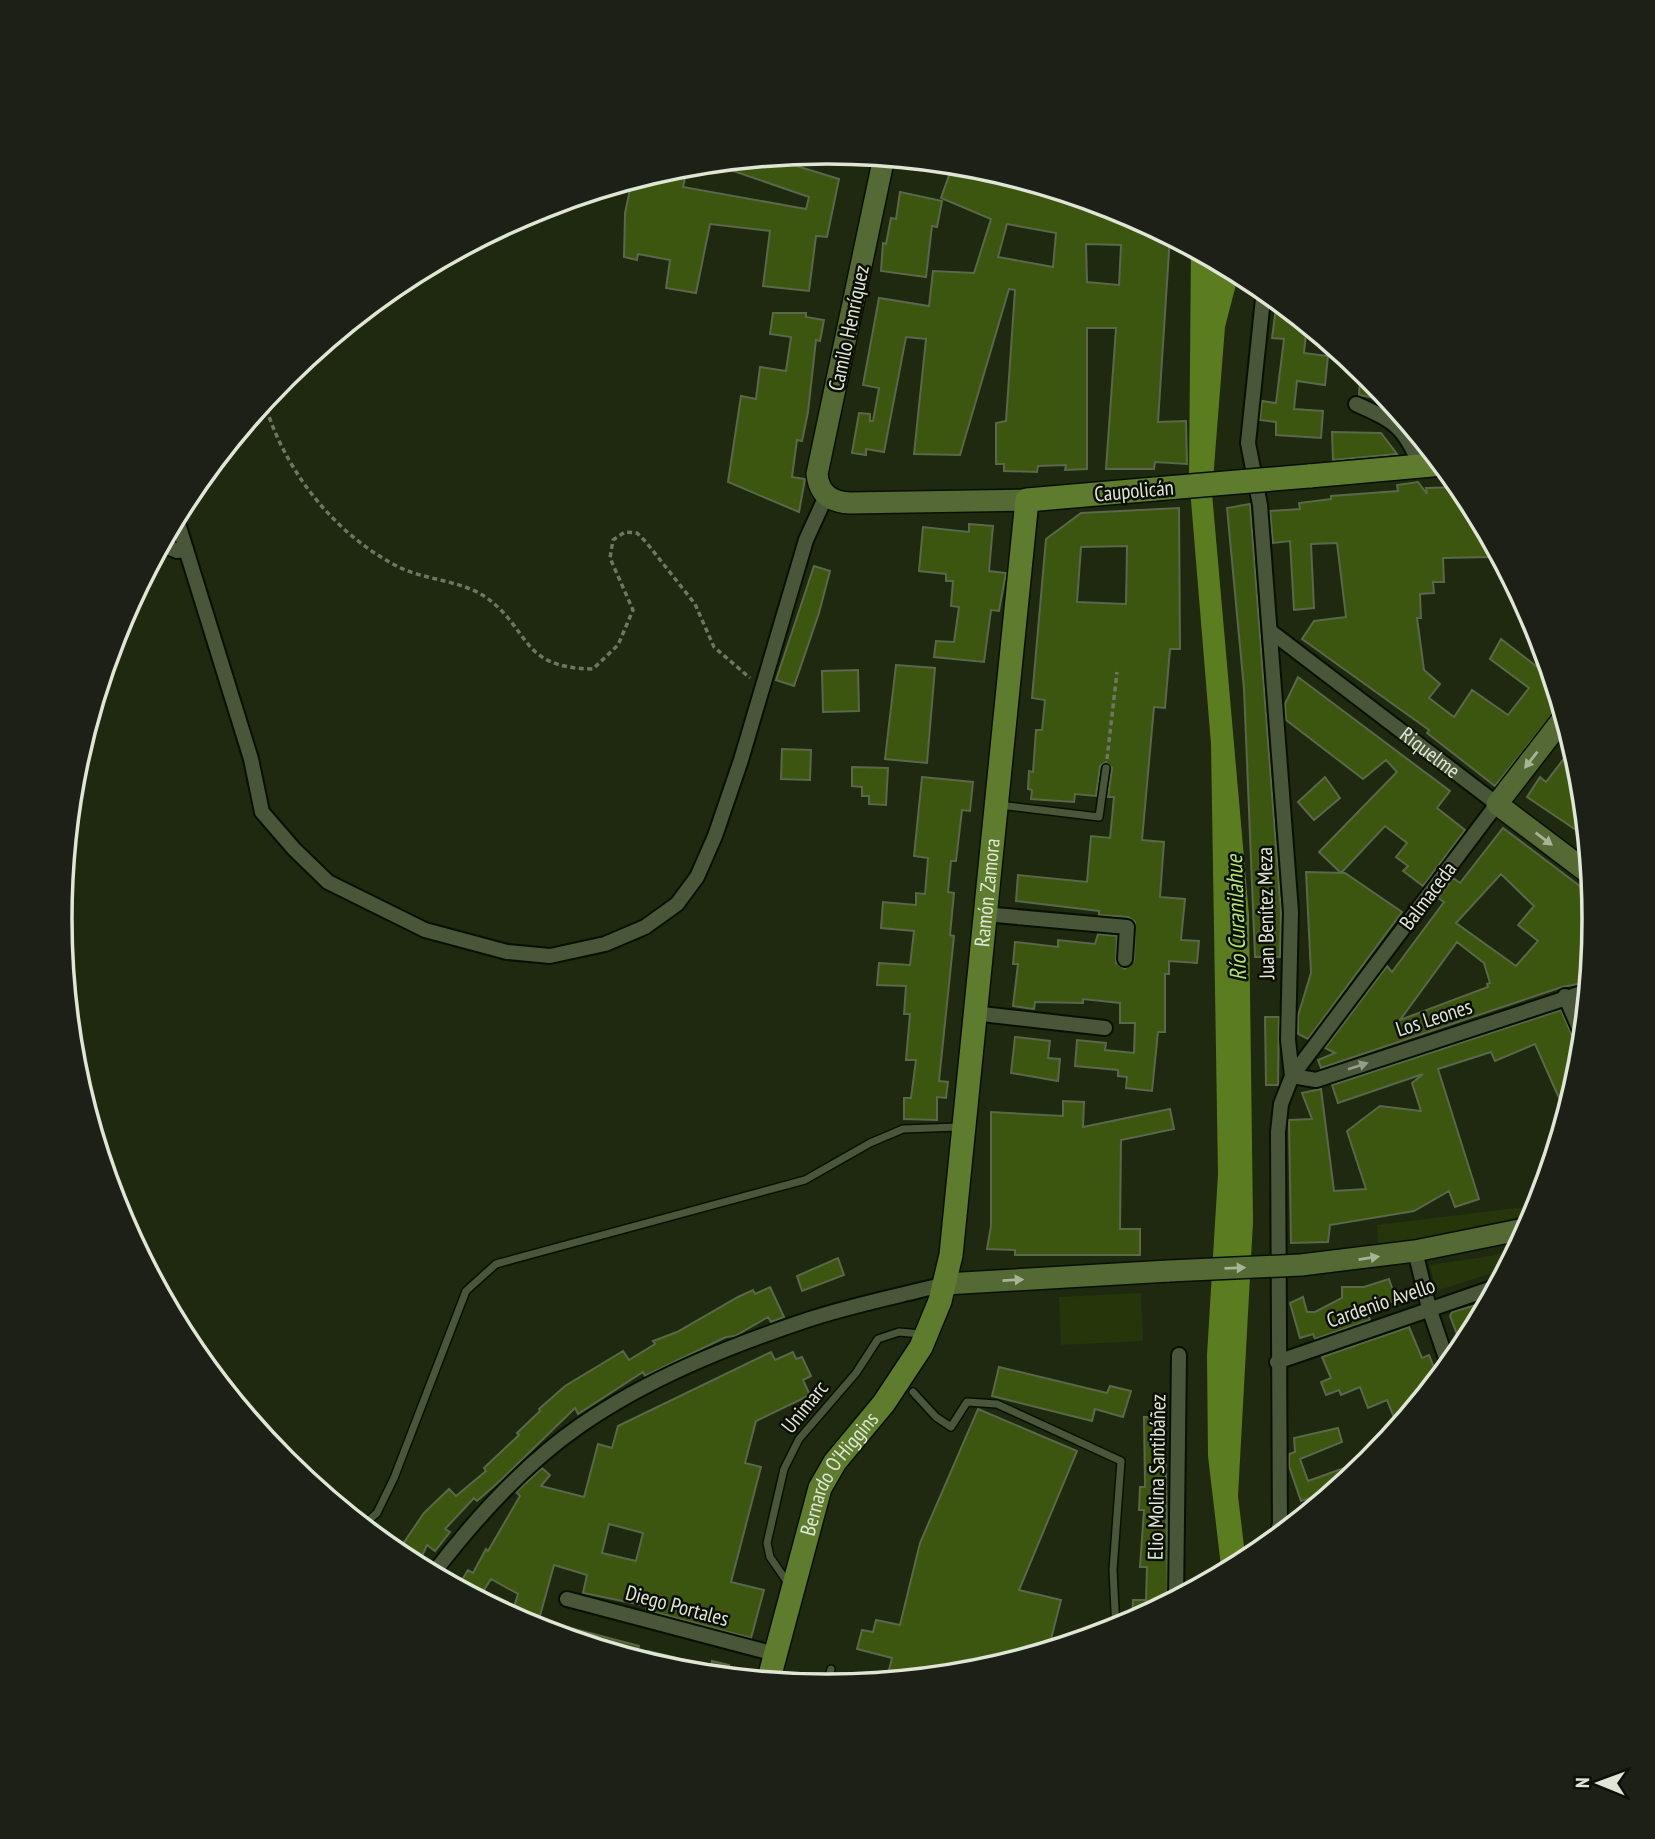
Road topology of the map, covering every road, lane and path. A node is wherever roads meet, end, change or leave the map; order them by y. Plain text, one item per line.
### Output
1 (886, 166) edge
2 (1263, 302) edge
3 (1356, 404) dead end
4 (267, 412) edge
5 (1431, 465) edge
6 (826, 496) junction
7 (1027, 500) junction
8 (180, 531) edge
9 (170, 548) edge
10 (186, 550) junction
11 (1270, 631) junction
12 (1117, 672) dead end
13 (762, 688) junction
14 (1557, 726) edge
15 (1106, 768) joint
16 (995, 804) junction
17 (1497, 804) junction
18 (1582, 867) edge
19 (984, 914) junction
20 (1125, 959) dead end
21 (1580, 993) edge
22 (1566, 996) junction
23 (973, 1013) junction
24 (1576, 1021) edge
25 (1105, 1028) dead end
26 (1292, 1076) junction
27 (964, 1127) junction
28 (1516, 1231) edge
29 (1415, 1251) junction
30 (945, 1283) junction
31 (1486, 1290) edge
32 (1429, 1308) junction
33 (927, 1335) junction
34 (1179, 1355) dead end
35 (1445, 1355) edge
36 (1277, 1362) junction
37 (913, 1392) dead end
38 (369, 1520) edge
39 (1280, 1525) edge
40 (439, 1567) edge
41 (792, 1589) junction
42 (1176, 1589) edge
43 (567, 1599) dead end
44 (1115, 1619) edge
45 (775, 1654) junction
46 (831, 1669) dead end
47 (770, 1673) edge
48 (829, 1675) edge

1 - 6 street, Camilo Henríquez
2 - 11 street, Juan Benítez Meza
3 - 5 street
4 - 13 path
5 - 7 main road, Caupolicán, bridge
6 - 7 street, Caupolicán
6 - 13 street
7 - 16 main road, Ramón Zamora
8 - 10 street
9 - 10 street
10 - 13 street
11 - 17 street, Riquelme
11 - 26 street, Juan Benítez Meza
12 - 15 path
14 -> 17 street, Balmaceda
15 - 16 lane
16 - 19 main road, Ramón Zamora
17 -> 18 street, Riquelme
17 - 26 street, Balmaceda
19 - 20 street
19 - 23 main road, Ramón Zamora
21 - 22 street, Los Leones
22 - 24 street
26 -> 22 street, Los Leones
23 - 25 street
23 - 27 main road, Ramón Zamora
26 - 36 street, Juan Benítez Meza
27 - 30 main road, Ramón Zamora
27 - 38 lane
28 - 29 street
30 -> 29 street, bridge
29 - 32 street
30 - 33 main road, Bernardo O'Higgins
30 - 40 street
31 - 32 street, Cardenio Avello
32 - 35 street
32 - 36 street, Cardenio Avello
33 - 41 main road, Bernardo O'Higgins
33 - 41 lane, Unimarc
34 - 42 street, Elio Molina Santibáñez
36 - 39 street, Juan Benítez Meza
37 - 44 lane
41 - 45 main road, Bernardo O'Higgins
43 - 45 street, Diego Portales
45 - 47 main road, Bernardo O'Higgins
46 - 48 lane

